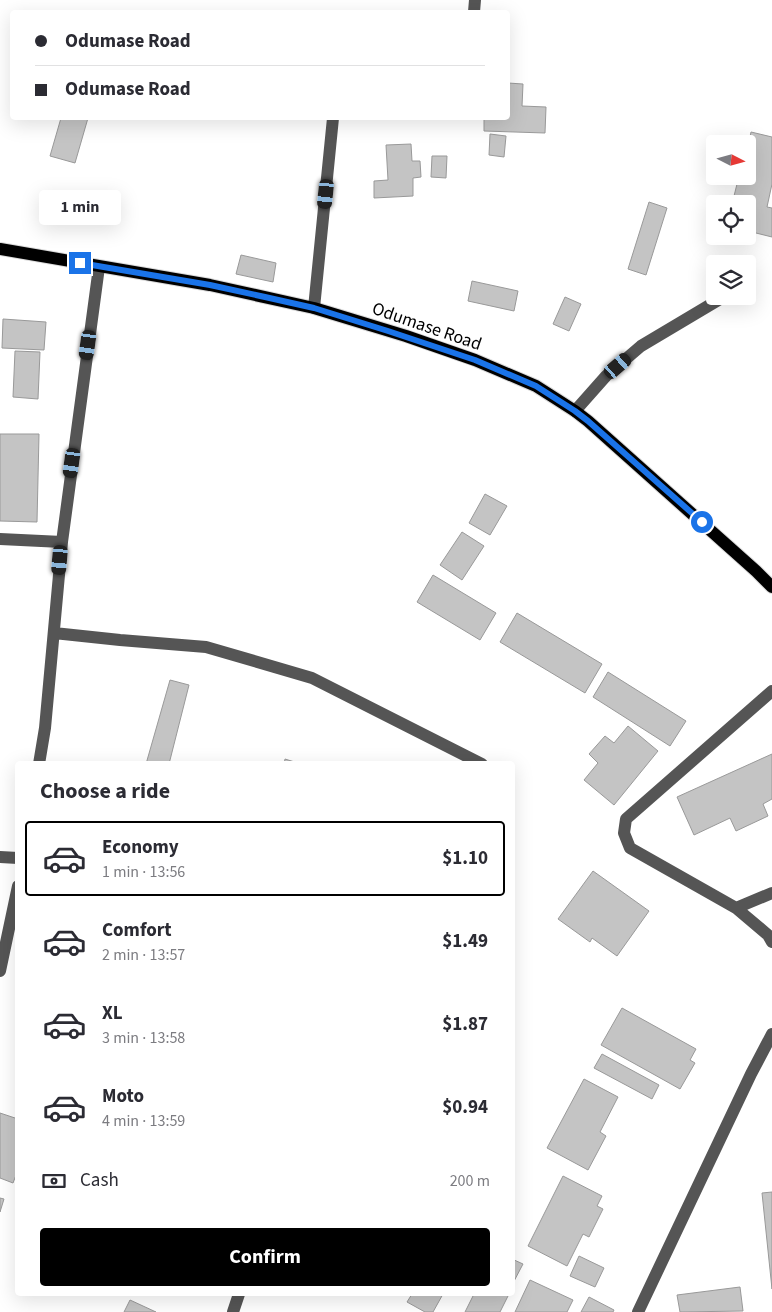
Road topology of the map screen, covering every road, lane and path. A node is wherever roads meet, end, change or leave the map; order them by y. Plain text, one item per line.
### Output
1 (333, 120) edge
2 (0, 249) edge
3 (99, 266) junction
4 (710, 305) edge
5 (314, 308) junction
6 (575, 411) junction
7 (0, 539) edge
8 (62, 542) junction
9 (772, 587) edge
10 (54, 633) junction
11 (772, 691) edge
12 (40, 761) edge
13 (476, 761) edge
14 (0, 857) edge
15 (15, 858) edge
16 (772, 893) edge
17 (15, 900) edge
18 (736, 908) junction
19 (772, 942) edge
20 (0, 971) edge
21 (772, 1034) edge
22 (238, 1296) edge
23 (234, 1312) edge
24 (638, 1312) edge

1 - 5 street
2 - 3 main road, Odumase Road
3 - 5 main road, Odumase Road
3 - 8 street
4 - 6 street
5 - 6 main road, Odumase Road
6 - 9 main road, Odumase Road
7 - 8 street
8 - 10 street
10 - 12 street
10 - 13 street
11 - 18 street
14 - 15 street
16 - 18 street
17 - 20 street
18 - 19 street
21 - 24 street
22 - 23 street

